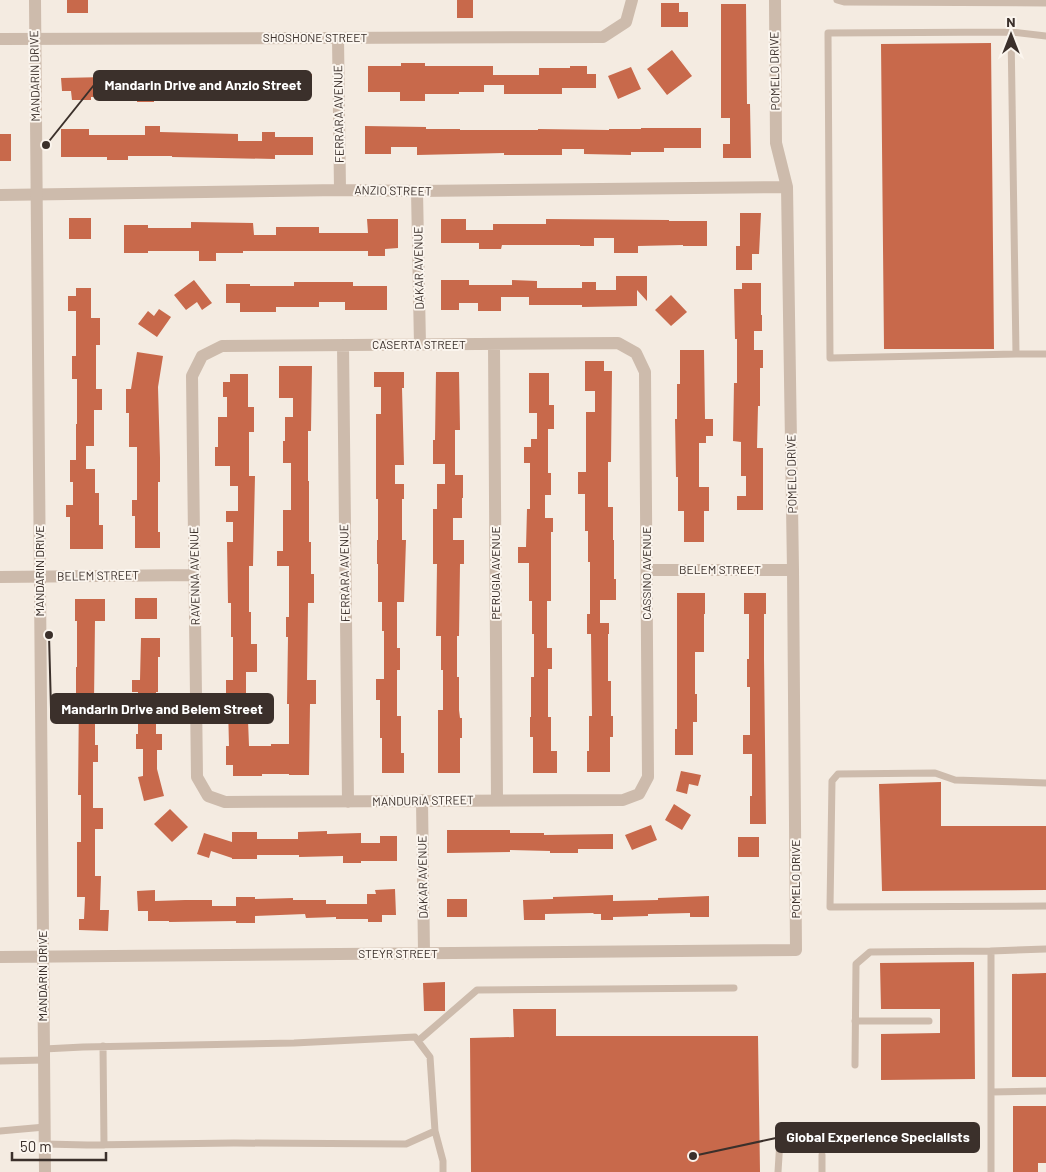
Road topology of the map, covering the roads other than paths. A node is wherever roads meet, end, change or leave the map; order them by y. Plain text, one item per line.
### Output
1 (35, 0) edge
2 (632, 0) edge
3 (774, 0) edge
4 (837, 0) edge
5 (1046, 2) edge
6 (1011, 32) junction
7 (1046, 36) edge
8 (338, 38) junction
9 (35, 39) junction
10 (0, 40) edge
11 (787, 187) junction
12 (340, 190) junction
13 (417, 192) junction
14 (0, 195) edge
15 (36, 195) junction
16 (343, 345) junction
17 (420, 345) junction
18 (494, 345) junction
19 (636, 353) joint
20 (1016, 354) junction
21 (1046, 354) edge
22 (202, 356) joint
23 (647, 570) junction
24 (793, 570) junction
25 (195, 575) junction
26 (0, 577) edge
27 (40, 577) junction
28 (1046, 783) edge
29 (639, 794) joint
30 (208, 796) joint
31 (422, 800) junction
32 (497, 800) junction
33 (348, 802) junction
34 (1046, 906) edge
35 (1046, 949) edge
36 (796, 950) joint
37 (991, 951) junction
38 (424, 953) junction
39 (43, 956) junction
40 (0, 957) edge
41 (734, 988) dead end
42 (856, 1021) junction
43 (929, 1021) dead end
44 (418, 1041) junction
45 (103, 1046) junction
46 (44, 1055) junction
47 (0, 1061) edge
48 (855, 1065) dead end
49 (1046, 1091) edge
50 (991, 1092) junction
51 (45, 1127) junction
52 (435, 1130) junction
53 (0, 1131) edge
54 (780, 1140) dead end
55 (45, 1144) junction
56 (104, 1145) junction
57 (822, 1155) dead end
58 (45, 1172) edge
59 (443, 1172) edge
60 (778, 1172) edge
61 (822, 1172) edge
62 (991, 1172) edge

1 - 9 street, MANDARIN DRIVE
2 - 8 street, SHOSHONE STREET
3 - 11 street, POMELO DRIVE
4 - 5 lane
6 - 7 lane
6 - 20 lane
6 - 20 lane
8 - 9 street, SHOSHONE STREET
8 - 12 street, FERRARA AVENUE
9 - 10 street, SHOSHONE STREET
9 - 15 street, MANDARIN DRIVE
11 - 13 street, ANZIO STREET
11 - 24 street, POMELO DRIVE
12 - 13 street, ANZIO STREET
12 - 15 street, ANZIO STREET
13 - 17 street, DAKAR AVENUE
14 - 15 street, ANZIO STREET
15 - 27 street, MANDARIN DRIVE
16 - 17 street, CASERTA STREET
16 - 22 street, CASERTA STREET
16 - 33 street, FERRARA AVENUE
17 - 18 street, CASERTA STREET
18 - 19 street, CASERTA STREET
18 - 32 street, PERUGIA AVENUE
19 - 23 street, CASSINO AVENUE
20 - 21 lane
22 - 25 street, RAVENNA AVENUE
23 - 24 street, BELEM STREET
23 - 29 street, CASSINO AVENUE
24 - 36 street, POMELO DRIVE
25 - 27 street, BELEM STREET
25 - 30 street, RAVENNA AVENUE
26 - 27 street, BELEM STREET
27 - 39 street, MANDARIN DRIVE
28 - 34 lane
29 - 32 street, MANDURIA STREET
30 - 33 street, MANDURIA STREET
31 - 32 street, MANDURIA STREET
31 - 33 street, MANDURIA STREET
31 - 38 street, DAKAR AVENUE
35 - 37 lane
36 - 38 street, STEYR STREET
37 - 42 lane
37 - 50 lane
38 - 39 street, STEYR STREET
39 - 40 street, STEYR STREET
39 - 46 street, MANDARIN DRIVE
41 - 44 lane
42 - 43 lane
42 - 48 lane
44 - 45 lane
44 - 52 lane
45 - 46 lane
45 - 56 lane
46 - 47 lane
46 - 51 street, MANDARIN DRIVE
49 - 50 lane
50 - 62 lane
51 - 53 lane
51 - 55 street, MANDARIN DRIVE
52 - 56 lane
52 - 59 lane
54 - 60 lane
55 - 56 lane
55 - 58 street, MANDARIN DRIVE
57 - 61 lane

